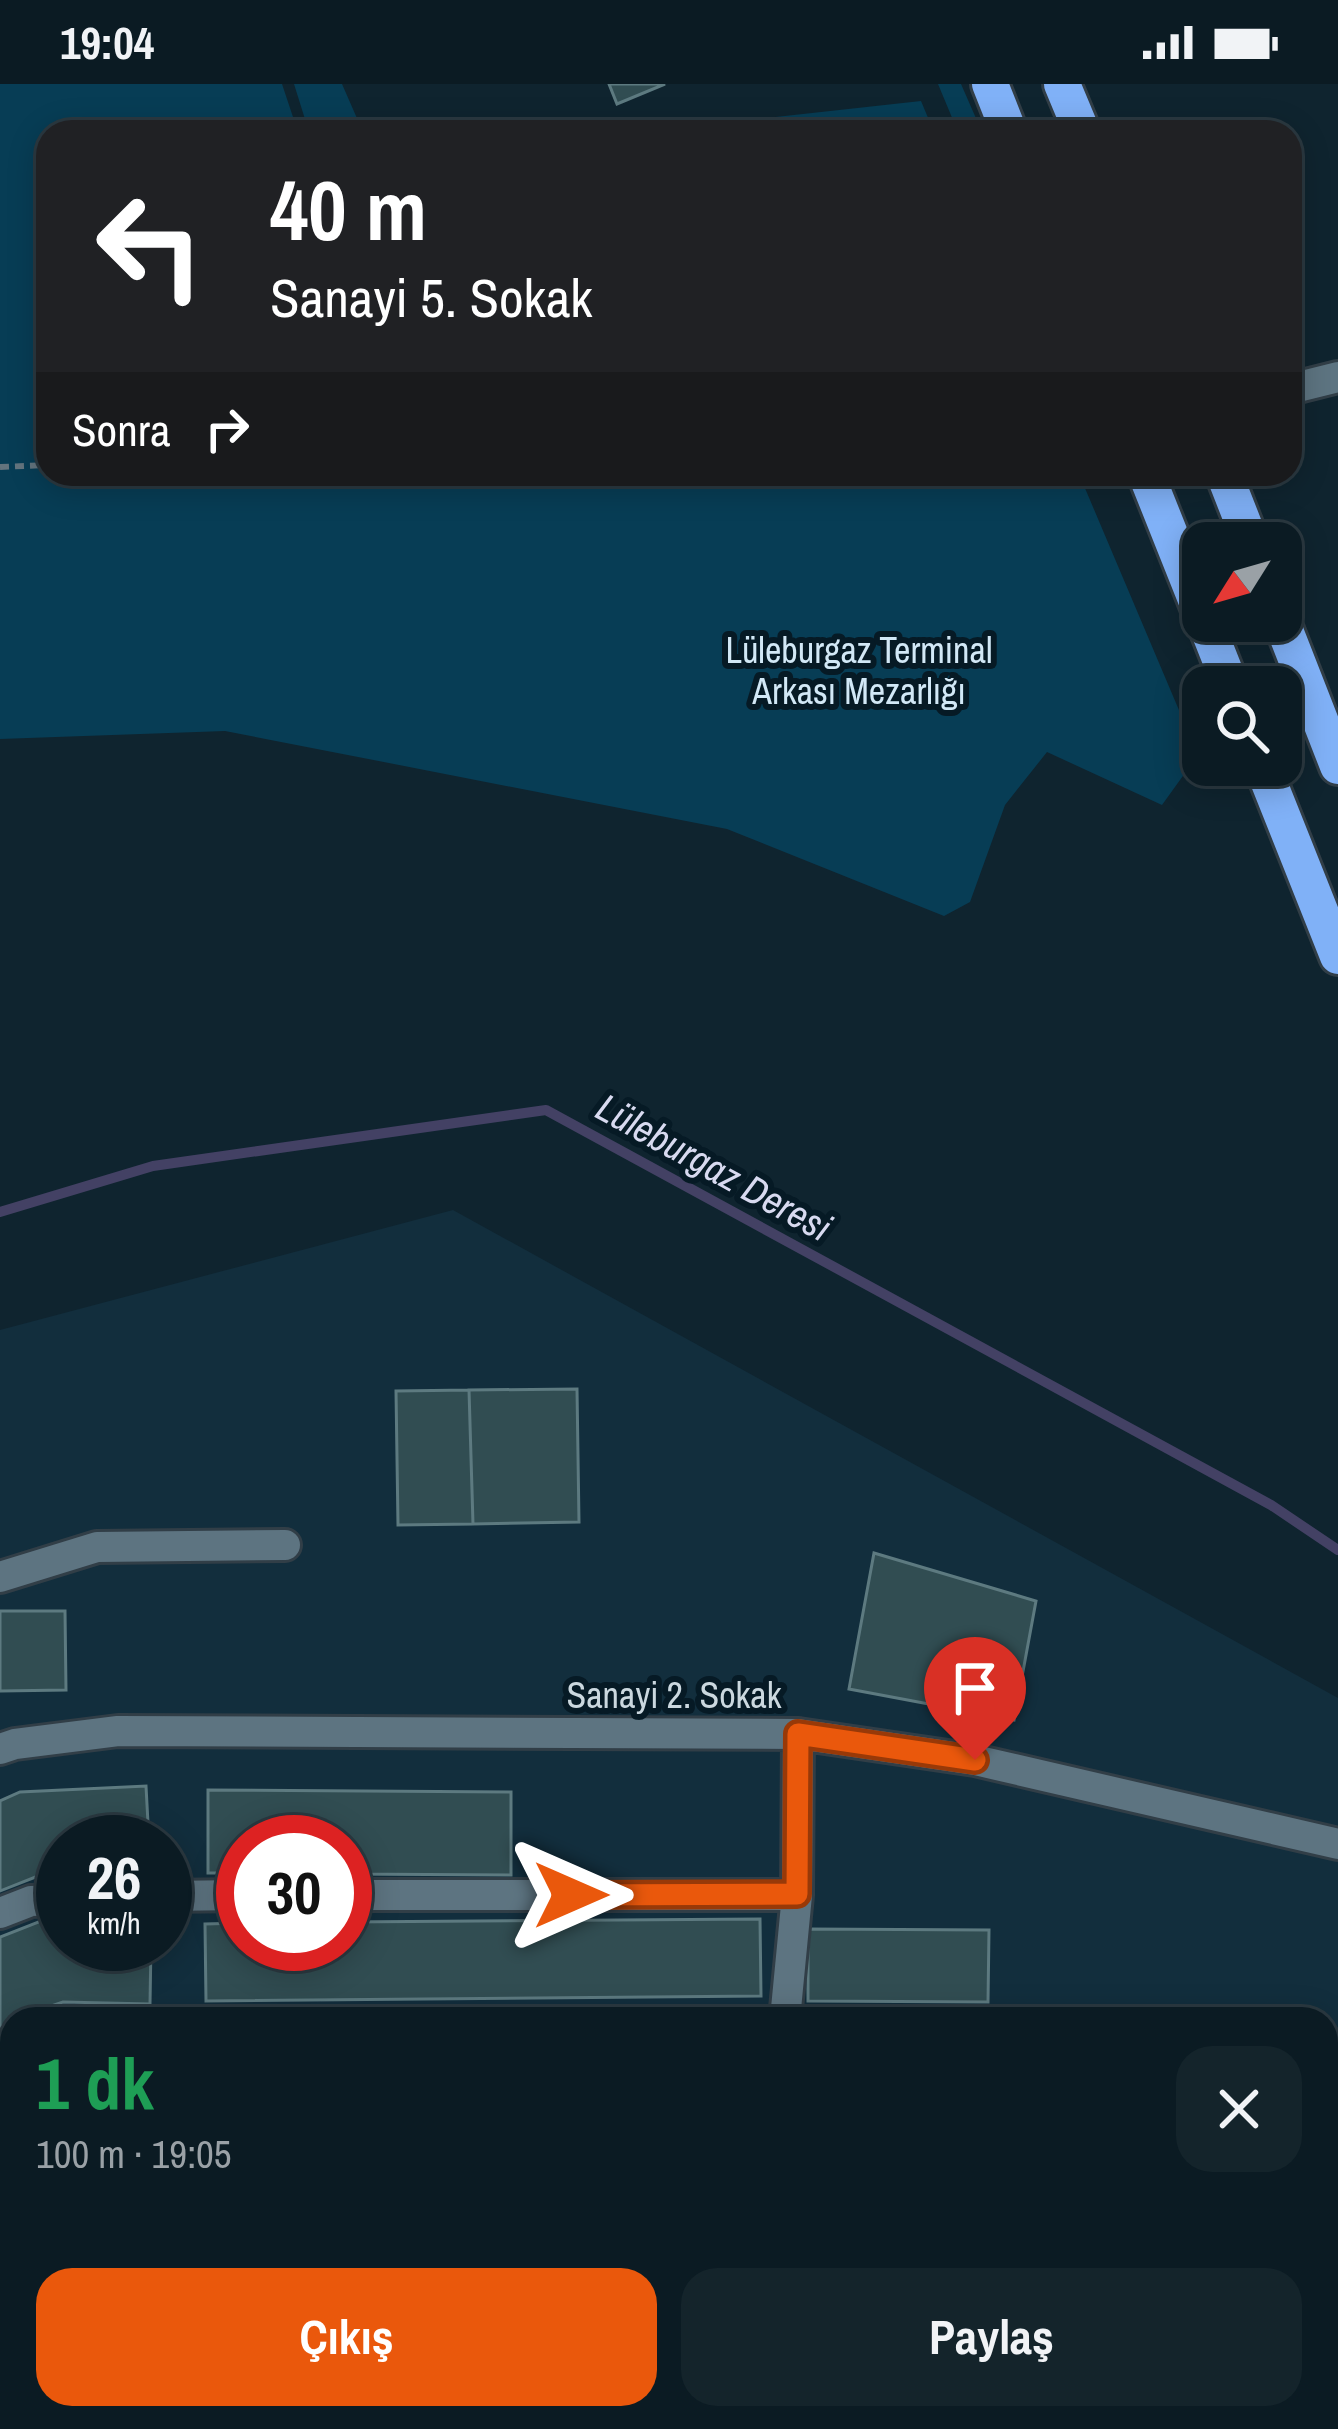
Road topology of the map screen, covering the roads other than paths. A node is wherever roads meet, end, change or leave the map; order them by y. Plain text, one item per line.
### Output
1 (990, 84) edge
2 (1062, 84) edge
3 (1004, 120) edge
4 (1077, 120) edge
5 (1338, 377) edge
6 (1302, 385) edge
7 (1151, 486) edge
8 (1229, 486) edge
9 (1243, 522) edge
10 (1182, 564) edge
11 (1290, 642) edge
12 (1338, 766) edge
13 (1270, 786) edge
14 (1338, 956) edge
15 (285, 1545) dead end
16 (0, 1577) edge
17 (798, 1734) junction
18 (0, 1749) edge
19 (1338, 1844) edge
20 (797, 1894) junction
21 (372, 1895) edge
22 (36, 1901) edge
23 (0, 1913) edge
24 (786, 2007) edge

1 - 3 highway
2 - 4 highway
5 - 6 street
7 - 10 highway
8 - 9 highway
11 - 12 highway
13 - 14 highway
15 - 16 street
17 - 18 street, Sanayi 2. Sokak
17 - 19 street, Sanayi 2. Sokak
17 - 20 street
20 - 21 street
20 - 24 street
22 - 23 street

